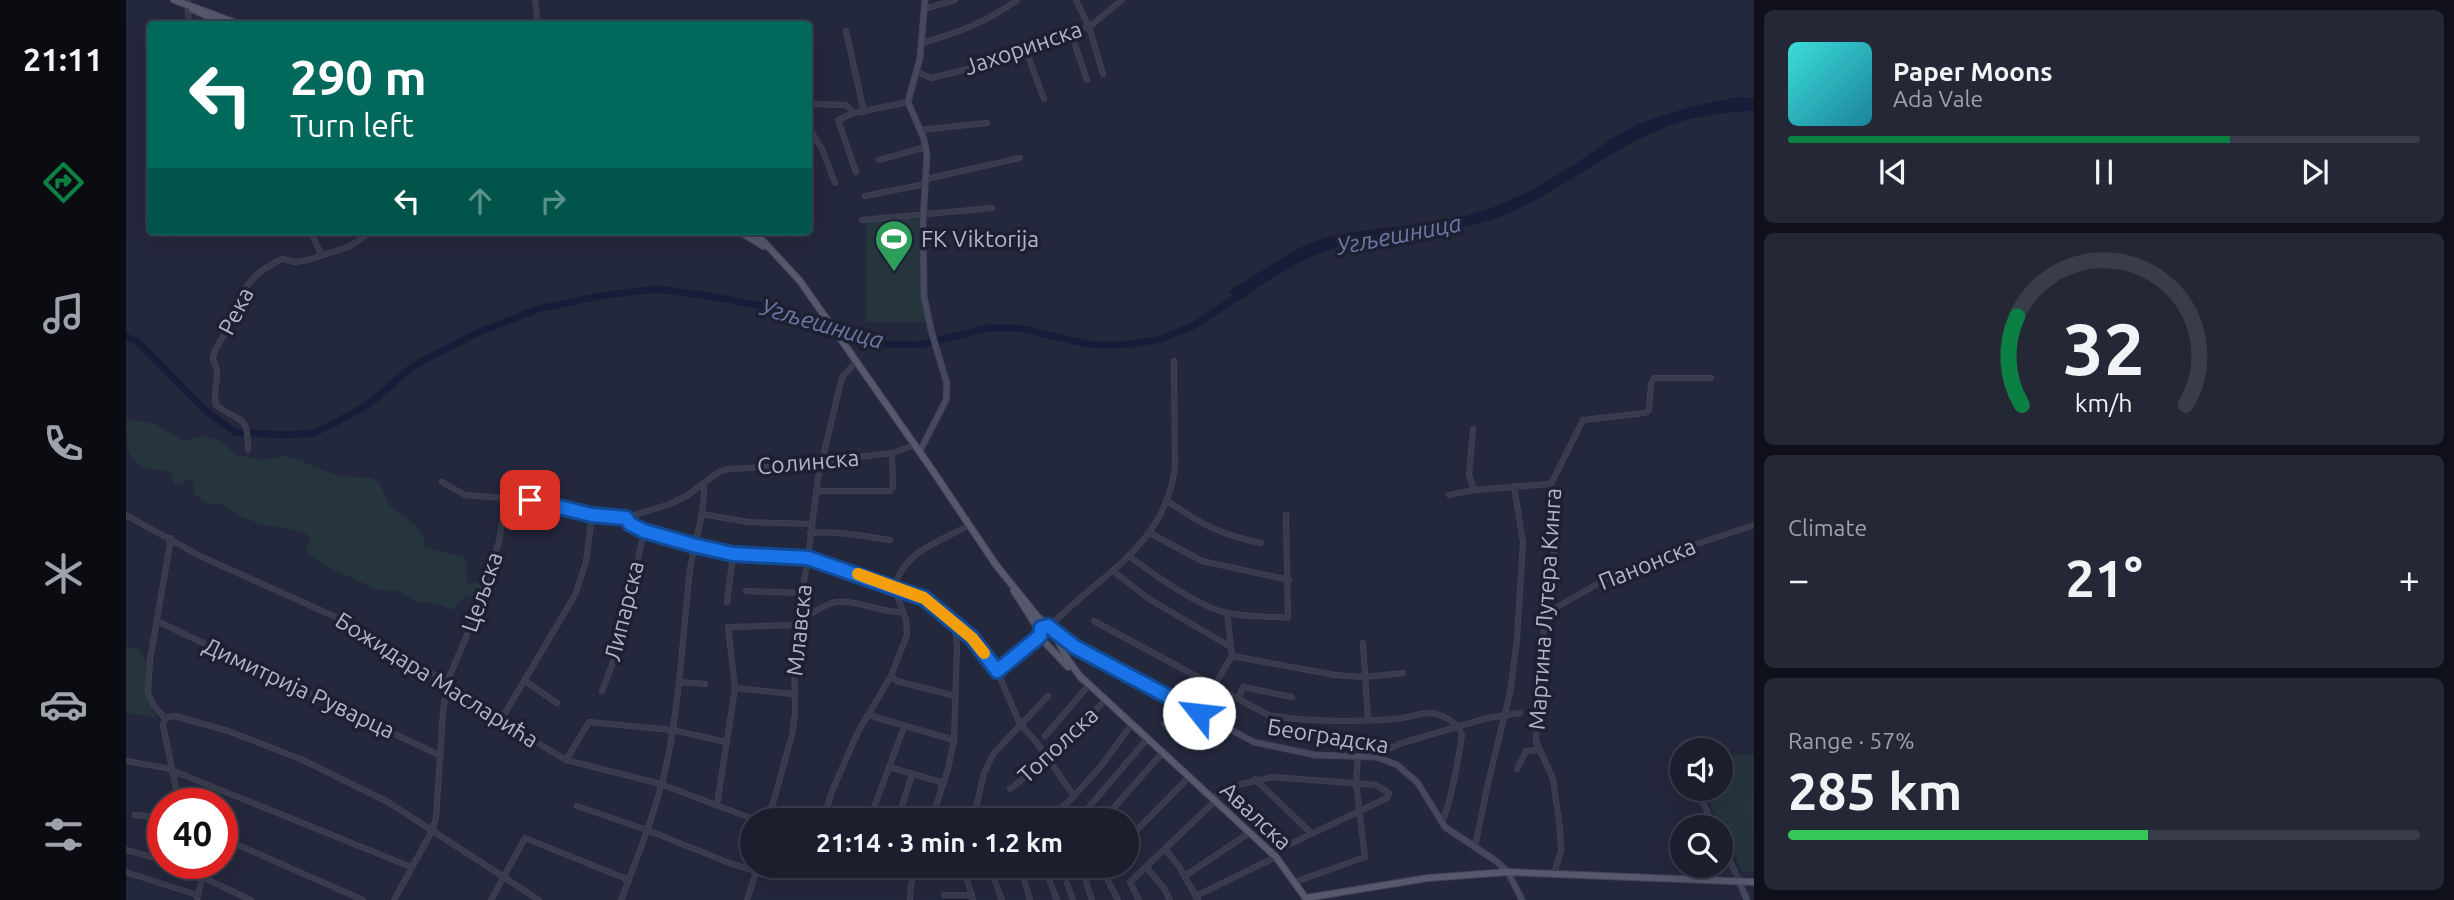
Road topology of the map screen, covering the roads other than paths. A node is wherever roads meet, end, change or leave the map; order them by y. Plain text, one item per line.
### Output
1 (174, 0) edge
2 (535, 0) edge
3 (925, 0) edge
4 (955, 0) edge
5 (1017, 0) edge
6 (1076, 0) edge
7 (1122, 0) edge
8 (188, 4) edge
9 (924, 9) junction
10 (218, 21) edge
11 (231, 21) edge
12 (538, 21) edge
13 (1088, 27) junction
14 (846, 31) dead end
15 (1071, 33) junction
16 (922, 43) junction
17 (1025, 48) junction
18 (917, 72) junction
19 (1103, 74) dead end
20 (1087, 80) dead end
21 (1044, 99) dead end
22 (908, 102) junction
23 (812, 104) edge
24 (864, 112) junction
25 (854, 113) junction
26 (987, 122) dead end
27 (920, 130) junction
28 (812, 133) edge
29 (926, 147) junction
30 (1020, 158) dead end
31 (879, 160) dead end
32 (856, 172) dead end
33 (926, 182) junction
34 (835, 183) dead end
35 (864, 196) dead end
36 (992, 208) dead end
37 (923, 216) junction
38 (862, 220) dead end
39 (313, 235) edge
40 (367, 235) edge
41 (745, 235) edge
42 (754, 235) edge
43 (771, 251) junction
44 (321, 256) junction
45 (856, 361) junction
46 (1174, 361) dead end
47 (1711, 378) dead end
48 (1473, 429) dead end
49 (918, 448) junction
50 (248, 450) dead end
51 (892, 453) junction
52 (823, 461) junction
53 (442, 482) dead end
54 (1551, 484) junction
55 (704, 485) junction
56 (1514, 486) junction
57 (1474, 490) junction
58 (816, 491) junction
59 (1449, 495) dead end
60 (506, 499) junction
61 (1167, 500) junction
62 (702, 514) junction
63 (126, 515) edge
64 (592, 515) junction
65 (1286, 515) dead end
66 (626, 518) junction
67 (812, 524) junction
68 (969, 524) junction
69 (1754, 525) edge
70 (644, 531) junction
71 (810, 533) junction
72 (1150, 533) junction
73 (171, 538) junction
74 (890, 540) dead end
75 (1261, 543) dead end
76 (693, 545) junction
77 (733, 554) junction
78 (1130, 557) junction
79 (808, 558) junction
80 (1113, 571) junction
81 (1289, 580) junction
82 (1012, 586) junction
83 (894, 587) junction
84 (746, 591) dead end
85 (802, 593) junction
86 (727, 603) dead end
87 (903, 612) junction
88 (1227, 613) junction
89 (1545, 614) junction
90 (157, 621) junction
91 (1094, 621) dead end
92 (797, 624) junction
93 (955, 626) junction
94 (1050, 629) junction
95 (1040, 636) junction
96 (972, 638) junction
97 (1363, 643) dead end
98 (957, 646) junction
99 (1231, 646) junction
100 (1232, 656) junction
101 (997, 671) junction
102 (1403, 673) dead end
103 (891, 676) junction
104 (1365, 677) junction
105 (1082, 679) junction
106 (447, 681) junction
107 (525, 681) junction
108 (679, 682) junction
109 (705, 684) dead end
110 (1089, 685) junction
111 (1214, 686) junction
112 (735, 688) junction
113 (602, 691) dead end
114 (793, 694) junction
115 (956, 696) junction
116 (1048, 696) dead end
117 (1292, 697) dead end
118 (1238, 699) junction
119 (1105, 700) junction
120 (558, 703) dead end
121 (1199, 713) junction
122 (1520, 713) dead end
123 (868, 715) junction
124 (1505, 716) junction
125 (165, 720) junction
126 (501, 720) junction
127 (1368, 720) junction
128 (1020, 724) junction
129 (1132, 724) junction
130 (1164, 724) dead end
131 (904, 727) junction
132 (1458, 727) junction
133 (672, 730) junction
134 (1045, 736) dead end
135 (1148, 738) junction
136 (954, 740) junction
137 (726, 742) junction
138 (1187, 745) dead end
139 (1538, 750) junction
140 (1163, 752) junction
141 (441, 756) junction
142 (1358, 756) junction
143 (1372, 757) junction
144 (566, 760) junction
145 (1048, 760) junction
146 (126, 761) edge
147 (889, 767) junction
148 (1517, 769) dead end
149 (172, 770) junction
150 (912, 775) junction
151 (1189, 777) junction
152 (1255, 779) junction
153 (944, 783) junction
154 (1356, 783) junction
155 (661, 784) junction
156 (176, 788) edge
157 (1010, 789) dead end
158 (1074, 796) junction
159 (1213, 800) junction
160 (717, 805) junction
161 (1066, 805) junction
162 (577, 806) dead end
163 (1088, 807) dead end
164 (772, 808) edge
165 (827, 808) edge
166 (874, 808) edge
167 (901, 808) edge
168 (935, 808) edge
169 (976, 808) edge
170 (1062, 808) edge
171 (1068, 808) edge
172 (1113, 808) edge
173 (1359, 811) junction
174 (740, 814) edge
175 (135, 815) dead end
176 (147, 816) edge
177 (1441, 822) junction
178 (1139, 829) edge
179 (647, 830) junction
180 (432, 831) junction
181 (1249, 833) junction
182 (1311, 833) junction
183 (238, 845) edge
184 (1475, 848) junction
185 (126, 850) edge
186 (1166, 850) junction
187 (1274, 855) junction
188 (147, 856) edge
189 (740, 866) edge
190 (411, 867) junction
191 (1147, 868) junction
192 (1733, 868) edge
193 (126, 872) edge
194 (1508, 872) junction
195 (1554, 873) junction
196 (1185, 876) junction
197 (503, 878) junction
198 (754, 878) edge
199 (913, 878) edge
200 (967, 878) edge
201 (994, 878) edge
202 (1024, 878) edge
203 (1049, 878) edge
204 (200, 879) edge
205 (207, 879) edge
206 (629, 880) junction
207 (1108, 881) dead end
208 (1086, 882) dead end
209 (1295, 882) junction
210 (1739, 882) junction
211 (1754, 882) edge
212 (1067, 883) dead end
213 (944, 895) dead end
214 (197, 898) edge
215 (973, 898) edge
216 (1197, 898) edge
217 (251, 900) edge
218 (363, 900) edge
219 (394, 900) edge
220 (491, 900) edge
221 (539, 900) edge
222 (621, 900) edge
223 (747, 900) edge
224 (910, 900) edge
225 (1002, 900) edge
226 (1030, 900) edge
227 (1057, 900) edge
228 (1073, 900) edge
229 (1092, 900) edge
230 (1118, 900) edge
231 (1139, 900) edge
232 (1170, 900) edge
233 (1306, 900) edge
234 (1522, 900) edge
235 (1747, 900) edge

1 - 8 main road
2 - 12 street
3 - 9 street
4 - 9 street
5 - 16 street
6 - 13 street
7 - 13 street, Јахоринска
8 - 10 main road
8 - 11 main road
9 - 16 street
13 - 15 street, Јахоринска
13 - 19 street
14 - 24 street
15 - 17 street, Јахоринска
15 - 20 street
16 - 18 street
17 - 18 street, Јахоринска
17 - 21 street
18 - 22 street
22 - 24 street
22 - 27 street
23 - 25 street
24 - 25 street
25 - 32 street
26 - 27 street
27 - 29 street
28 - 34 street
29 - 31 street
29 - 33 street
30 - 33 street
33 - 35 street
33 - 37 street
36 - 37 street
37 - 38 street
37 - 49 street
39 - 44 street
40 - 44 street, Река
41 - 43 main road
42 - 43 main road
43 - 45 main road
44 - 50 street, Река
45 - 49 main road
45 - 52 street, Млавска
46 - 61 street
47 - 54 street, Мартина Лутера Кинга
48 - 57 street
49 - 51 street, Солинска
49 - 68 main road
51 - 52 street, Солинска
51 - 58 street
52 - 55 street, Солинска
52 - 58 street, Млавска
53 - 60 street, Солинска
54 - 56 street
54 - 89 street, Мартина Лутера Кинга
55 - 62 street
55 - 66 street, Солинска
56 - 57 street
56 - 124 street
57 - 59 street
58 - 67 street, Млавска
60 - 64 street, Солинска
60 - 106 street, Цељска
61 - 72 street
61 - 75 street
62 - 67 street
62 - 76 street
63 - 73 street, Божидара Масларића
64 - 66 street, Солинска
64 - 107 street
65 - 81 street
66 - 70 street
67 - 71 street, Млавска
68 - 82 main road
68 - 83 street
69 - 89 street, Панонска
70 - 76 street
70 - 113 street, Липарска
71 - 74 street
71 - 79 street, Млавска
72 - 78 street
72 - 81 street
73 - 90 street
73 - 106 street, Божидара Масларића
76 - 77 street
76 - 108 street
77 - 79 street
77 - 86 street
78 - 80 street
78 - 88 street
79 - 83 street
79 - 85 street, Млавска
80 - 94 street
80 - 99 street
81 - 88 street
82 - 94 main road
82 - 95 main road
83 - 87 street
83 - 93 street
84 - 85 street
85 - 92 street, Млавска
87 - 92 street
87 - 103 street
88 - 99 street
89 - 139 street, Мартина Лутера Кинга
90 - 125 street
90 - 141 street, Димитрија Руварца
91 - 111 street
92 - 112 street
92 - 114 street, Млавска
93 - 96 street
93 - 98 street
94 - 95 main road
94 - 95 main road
94 - 105 main road
94 - 121 street, Београдска
95 - 101 street
95 - 105 main road
96 - 98 street
96 - 101 street
97 - 104 street
98 - 115 street
99 - 100 street
100 - 104 street
100 - 111 street
101 - 128 street
102 - 104 street
103 - 115 street
103 - 123 street
104 - 127 street
105 - 110 main road, Авалска
106 - 126 street, Божидара Масларића
106 - 141 street, Цељска
107 - 120 street
107 - 126 street
108 - 109 street
108 - 133 street
110 - 119 main road, Авалска
110 - 134 street
111 - 118 street
111 - 121 street
112 - 114 street
112 - 137 street
114 - 164 street, Млавска
115 - 136 street
116 - 128 street
117 - 118 street
118 - 127 street
119 - 129 main road, Авалска
119 - 145 street, Тополска
121 - 142 street, Београдска
122 - 124 street
123 - 131 street
123 - 165 street
124 - 132 street
124 - 184 street
125 - 149 street
125 - 180 street
126 - 144 street, Божидара Масларића
127 - 132 street
128 - 145 street
128 - 169 street
129 - 135 main road, Авалска
129 - 158 street
130 - 138 street
131 - 136 street
131 - 147 street
132 - 143 street
132 - 177 street
133 - 137 street
133 - 144 street
133 - 155 street
135 - 140 main road, Авалска
135 - 163 street
136 - 153 street
137 - 160 street
139 - 148 street
139 - 195 street, Мартина Лутера Кинга
140 - 151 main road, Авалска
140 - 172 street
141 - 180 street, Цељска
142 - 143 street, Београдска
142 - 154 street
143 - 177 street, Београдска
144 - 155 street, Божидара Масларића
145 - 157 street, Тополска
145 - 158 street
146 - 149 street
147 - 150 street
147 - 166 street
149 - 156 street
149 - 190 street
150 - 153 street
150 - 167 street
151 - 159 main road, Авалска
151 - 178 street
152 - 154 street
152 - 159 street
152 - 182 street
153 - 168 street
154 - 173 street
154 - 173 street
155 - 160 street, Божидара Масларића
155 - 179 street
158 - 161 street
159 - 181 main road, Авалска
159 - 186 street
160 - 174 street, Божидара Масларића
161 - 170 street
161 - 171 street
162 - 179 street
173 - 182 street
173 - 209 street
175 - 176 street
177 - 184 street, Београдска
179 - 189 street
179 - 206 street
180 - 190 street
180 - 197 street
181 - 187 main road, Авалска
181 - 196 street
182 - 187 street
183 - 218 street
184 - 194 street, Београдска
185 - 188 street
186 - 191 street
186 - 196 street
187 - 209 main road, Авалска
187 - 216 street
190 - 219 street
191 - 231 street
191 - 232 street
192 - 210 street
193 - 214 street
194 - 195 main road
194 - 233 main road
194 - 234 street, Београдска
195 - 210 main road
196 - 216 street
197 - 206 street
197 - 220 street
197 - 221 street
198 - 223 street
199 - 224 street
200 - 215 street
201 - 225 street
202 - 226 street
203 - 227 street
204 - 214 street
205 - 217 street
206 - 222 street
207 - 230 street
208 - 229 street
209 - 233 main road, Авалска
210 - 211 main road
210 - 235 street
212 - 228 street
213 - 215 street

